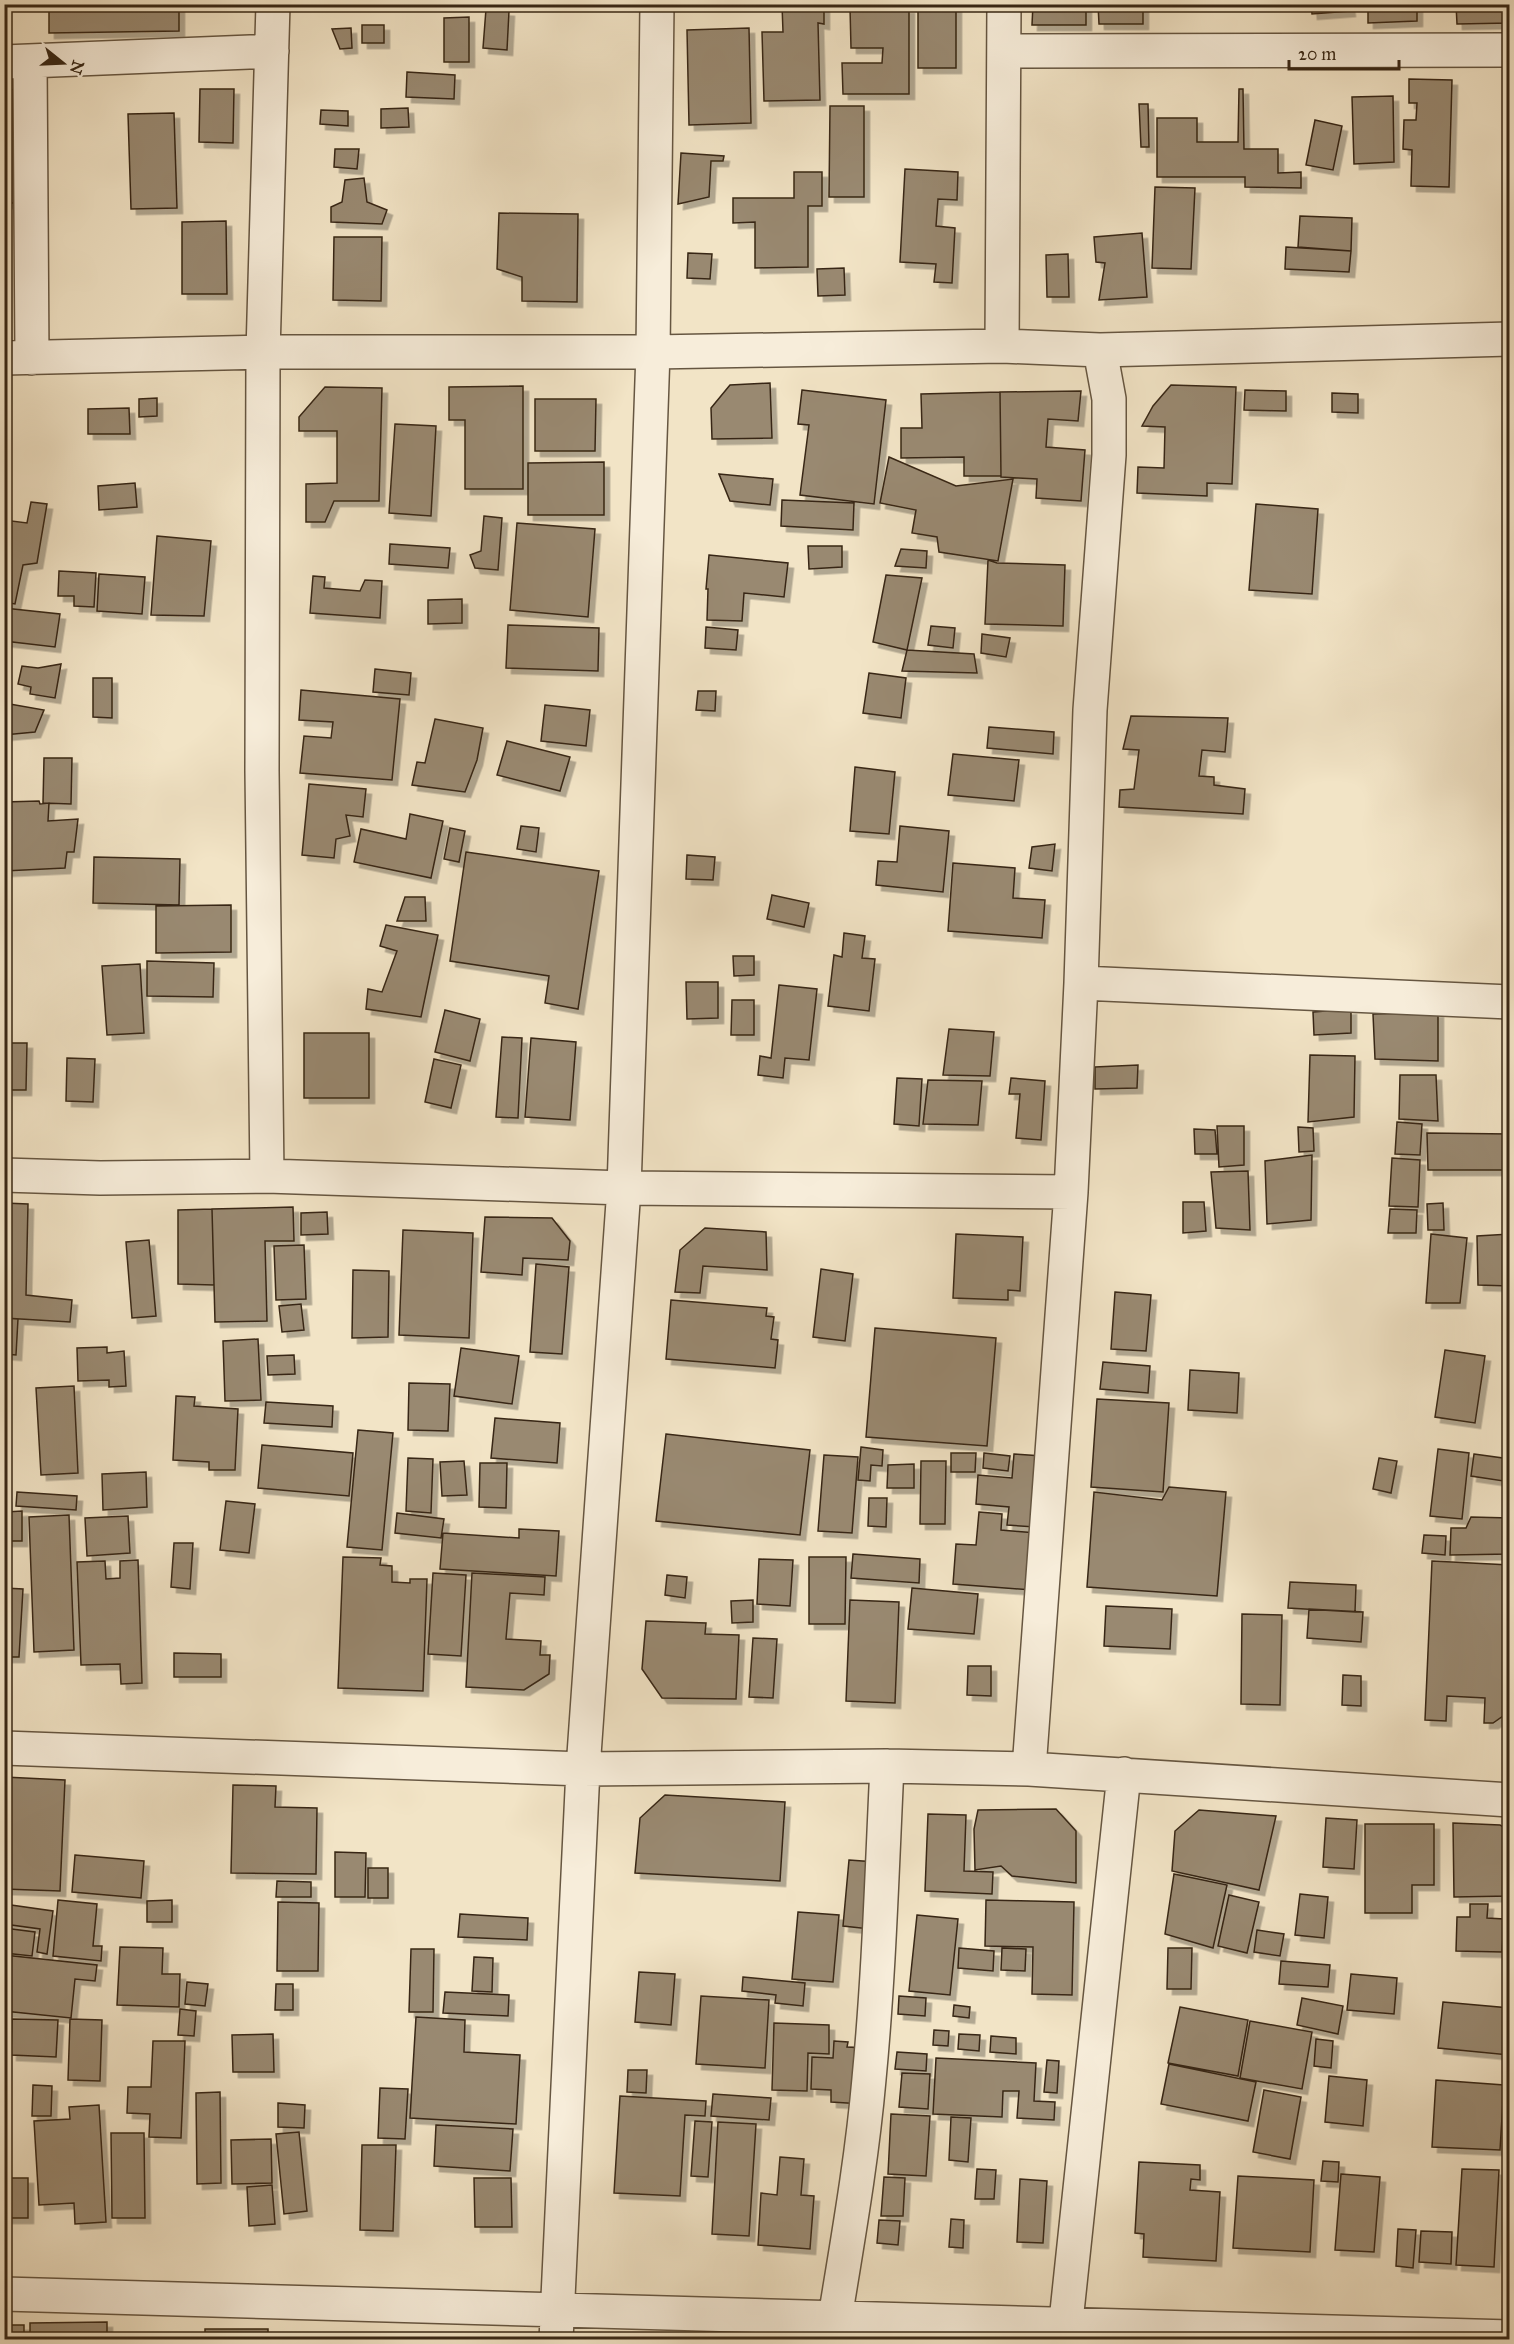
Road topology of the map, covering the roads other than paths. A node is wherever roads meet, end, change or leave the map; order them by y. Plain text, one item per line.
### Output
1 (273, 4) edge
2 (657, 4) edge
3 (1004, 4) edge
4 (1509, 50) edge
5 (272, 51) junction
6 (1004, 51) junction
7 (17, 61) edge
8 (1509, 339) edge
9 (1002, 346) junction
10 (1100, 350) junction
11 (263, 352) junction
12 (652, 352) junction
13 (18, 358) edge
14 (1081, 983) junction
15 (1509, 1002) edge
16 (4, 1174) edge
17 (267, 1176) junction
18 (624, 1188) junction
19 (1071, 1192) junction
20 (4, 1748) edge
21 (887, 1766) junction
22 (583, 1769) junction
23 (1029, 1769) junction
24 (1124, 1774) junction
25 (1509, 1800) edge
26 (4, 2294) edge
27 (836, 2318) junction
28 (557, 2325) edge
29 (1065, 2332) edge
30 (1509, 2337) edge

1 - 5 street
2 - 12 street
3 - 6 street
4 - 6 street
5 - 7 street
5 - 11 street
6 - 9 street
7 - 13 street
8 - 10 street
9 - 10 street
9 - 12 street
10 - 14 street
11 - 12 street
11 - 13 street
11 - 17 street
12 - 18 street
14 - 15 street
14 - 19 street
16 - 17 street
17 - 18 street
18 - 19 street
18 - 22 street
19 - 23 street
20 - 22 street
21 - 22 street
21 - 23 street
21 - 27 street
22 - 28 street
23 - 24 street
24 - 25 street
24 - 29 street
26 - 28 street
27 - 28 street
27 - 29 street
29 - 30 street

